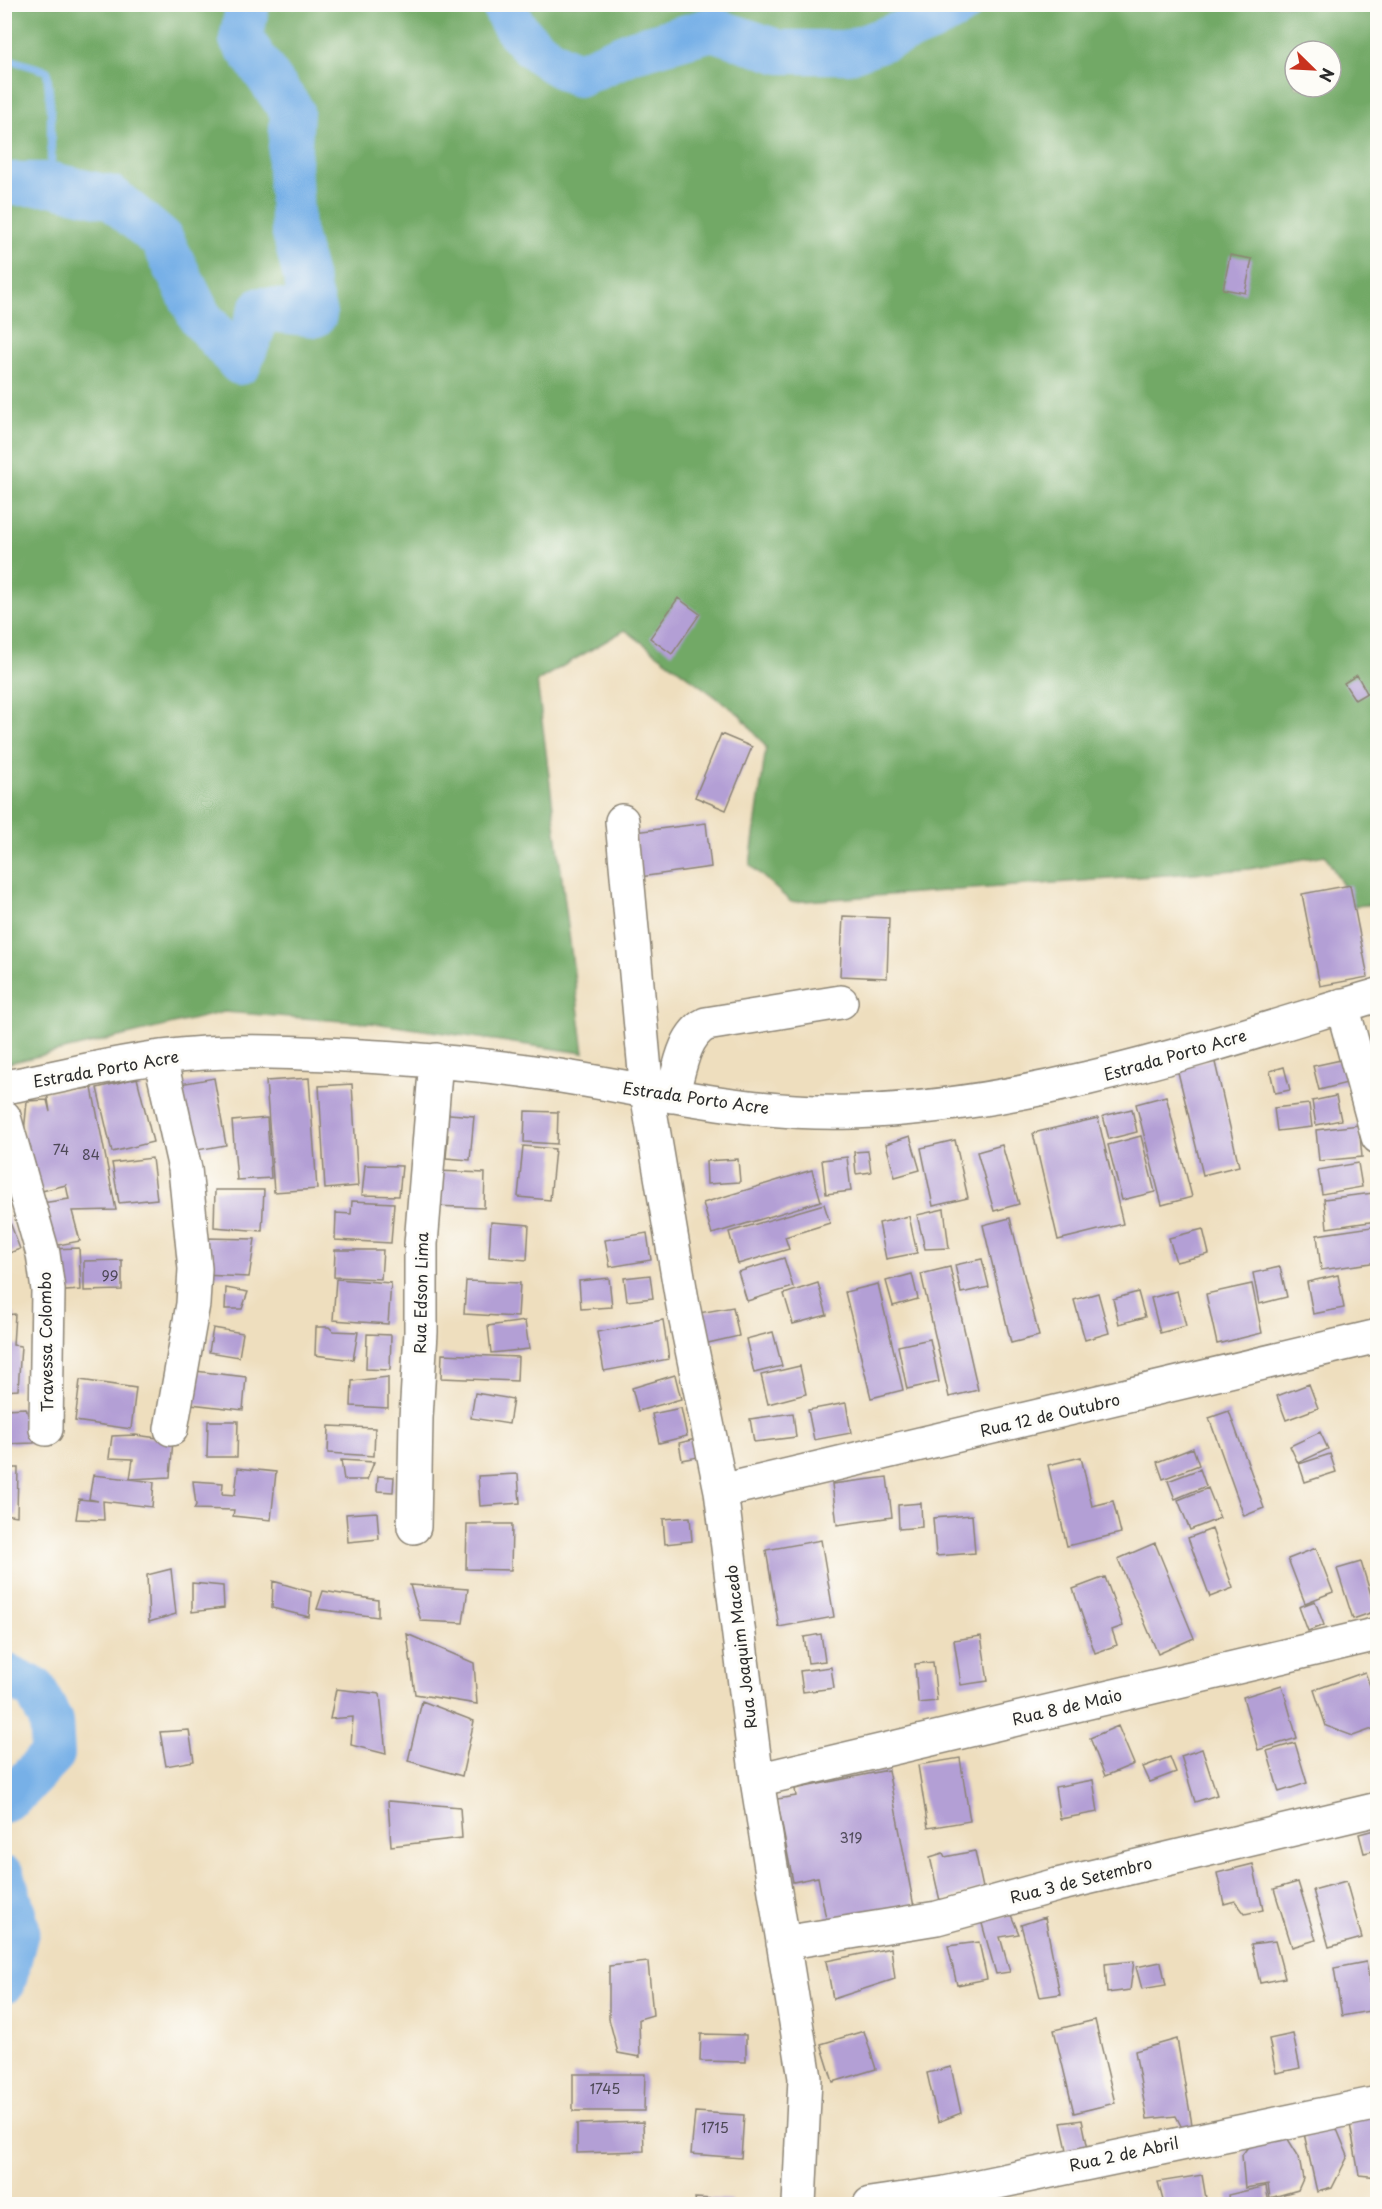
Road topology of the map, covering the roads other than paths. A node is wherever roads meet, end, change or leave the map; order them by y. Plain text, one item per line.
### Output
1 (622, 822) dead end
2 (1377, 995) edge
3 (842, 1002) dead end
4 (1342, 1005) junction
5 (160, 1057) junction
6 (436, 1060) junction
7 (4, 1087) edge
8 (659, 1094) junction
9 (4, 1117) edge
10 (1377, 1137) edge
11 (1377, 1336) edge
12 (46, 1429) dead end
13 (171, 1429) dead end
14 (721, 1491) junction
15 (414, 1527) dead end
16 (1377, 1634) edge
17 (757, 1780) junction
18 (1377, 1809) edge
19 (783, 1943) junction
20 (1377, 2103) edge
21 (799, 2205) edge
22 (870, 2205) edge

1 - 8 street, Rua Joaquim Macedo
2 - 4 street, Estrada Porto Acre
3 - 8 street
4 - 8 street, Estrada Porto Acre
4 - 10 street
5 - 6 street, Estrada Porto Acre
5 - 7 street, Estrada Porto Acre
5 - 13 street
6 - 8 street, Estrada Porto Acre
6 - 15 street, Rua Edson Lima
8 - 14 street, Rua Joaquim Macedo
9 - 12 street, Travessa Colombo
11 - 14 street, Rua 12 de Outubro
14 - 17 street, Rua Joaquim Macedo
16 - 17 street, Rua 8 de Maio
17 - 19 street, Rua Joaquim Macedo
18 - 19 street, Rua 3 de Setembro
19 - 21 street, Rua Joaquim Macedo
20 - 22 street, Rua 2 de Abril

